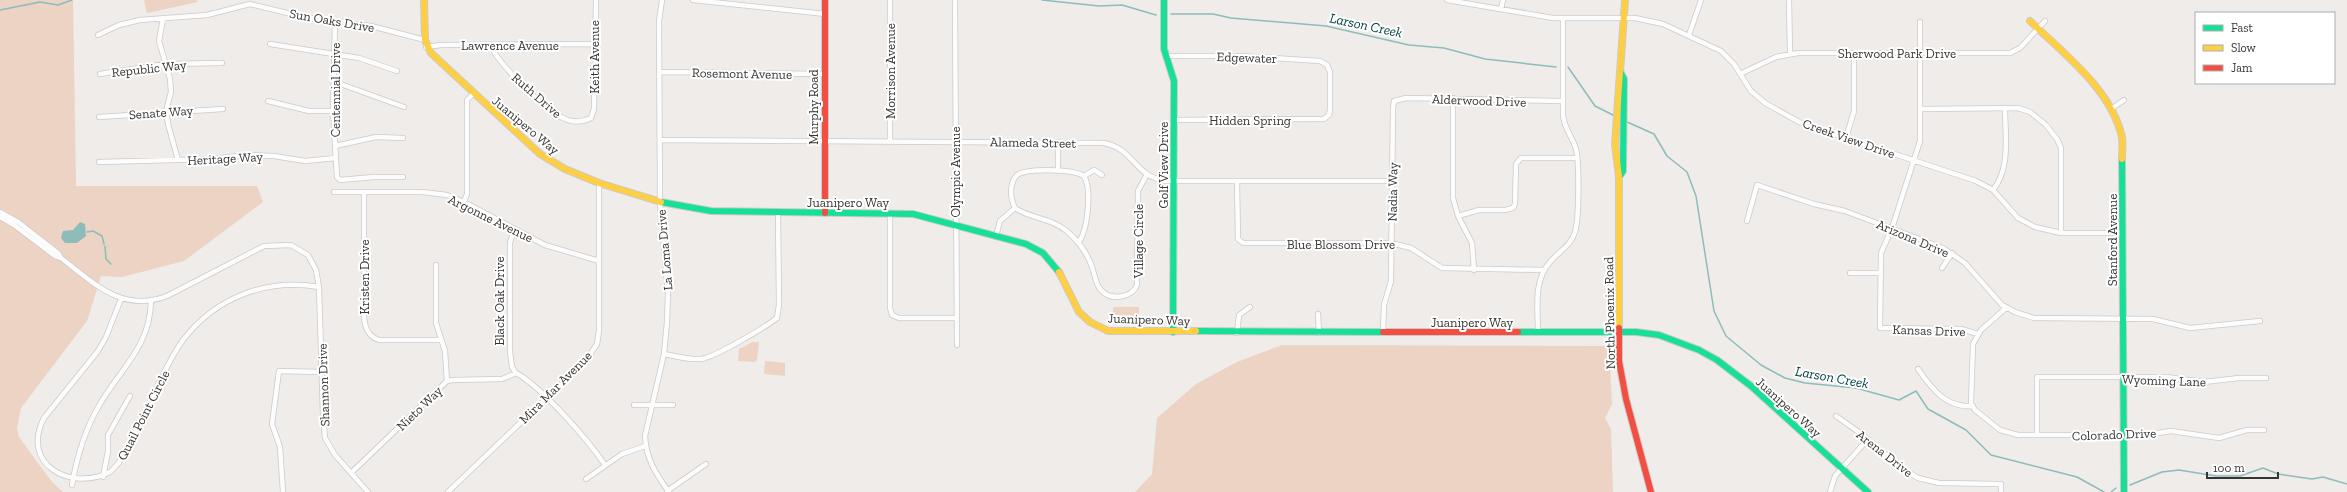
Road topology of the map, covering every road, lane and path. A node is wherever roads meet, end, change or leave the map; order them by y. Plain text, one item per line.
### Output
1 (424, 0) edge
2 (596, 0) edge
3 (662, 0) edge
4 (693, 0) edge
5 (825, 0) edge
6 (890, 0) edge
7 (955, 0) edge
8 (1164, 0) edge
9 (1447, 0) edge
10 (1503, 0) edge
11 (1625, 0) edge
12 (1701, 0) edge
13 (1789, 0) edge
14 (1501, 9) junction
15 (825, 14) junction
16 (1563, 18) junction
17 (1622, 18) junction
18 (163, 19) junction
19 (335, 21) junction
20 (2030, 21) dead end
21 (2045, 21) dead end
22 (1920, 22) dead end
23 (2039, 30) junction
24 (98, 35) dead end
25 (1689, 35) junction
26 (425, 40) junction
27 (270, 44) dead end
28 (593, 44) junction
29 (491, 45) junction
30 (426, 47) junction
31 (1854, 53) junction
32 (1790, 54) junction
33 (1920, 54) junction
34 (334, 55) junction
35 (1166, 56) junction
36 (222, 63) dead end
37 (166, 64) junction
38 (397, 71) dead end
39 (660, 72) junction
40 (100, 74) dead end
41 (824, 74) junction
42 (1740, 74) junction
43 (335, 82) junction
44 (473, 94) junction
45 (1453, 98) junction
46 (1396, 100) joint
47 (2124, 100) dead end
48 (268, 101) dead end
49 (1562, 101) junction
50 (404, 107) dead end
51 (2005, 108) junction
52 (223, 109) dead end
53 (1920, 109) junction
54 (2111, 109) junction
55 (333, 111) junction
56 (166, 112) junction
57 (593, 114) joint
58 (99, 117) dead end
59 (1327, 118) joint
60 (1174, 120) junction
61 (403, 138) dead end
62 (1846, 138) junction
63 (660, 140) junction
64 (824, 141) junction
65 (890, 141) junction
66 (955, 141) junction
67 (1058, 142) junction
68 (335, 146) junction
69 (336, 158) junction
70 (1577, 158) junction
71 (178, 160) junction
72 (1914, 161) junction
73 (99, 162) dead end
74 (1058, 171) junction
75 (1102, 175) dead end
76 (1084, 176) junction
77 (1146, 176) junction
78 (402, 177) dead end
79 (1392, 181) junction
80 (1174, 182) junction
81 (1237, 182) junction
82 (599, 183) junction
83 (1993, 190) junction
84 (334, 192) dead end
85 (364, 192) junction
86 (464, 202) junction
87 (660, 202) junction
88 (1015, 208) junction
89 (0, 212) edge
90 (778, 213) junction
91 (824, 213) junction
92 (890, 213) junction
93 (1458, 216) junction
94 (0, 217) edge
95 (1747, 221) dead end
96 (955, 225) junction
97 (1892, 228) junction
98 (514, 229) junction
99 (2061, 232) junction
100 (2122, 233) junction
101 (996, 236) junction
102 (1078, 243) junction
103 (1391, 243) junction
104 (1952, 254) junction
105 (61, 258) junction
106 (599, 261) junction
107 (436, 265) dead end
108 (1942, 268) dead end
109 (1474, 270) junction
110 (1544, 270) junction
111 (1850, 273) dead end
112 (1880, 273) junction
113 (319, 287) junction
114 (121, 298) junction
115 (151, 301) junction
116 (1250, 307) dead end
117 (2006, 308) junction
118 (1318, 314) dead end
119 (957, 318) junction
120 (2122, 318) junction
121 (2260, 321) dead end
122 (1173, 332) junction
123 (1383, 332) junction
124 (1618, 332) junction
125 (1237, 333) junction
126 (1319, 333) junction
127 (1538, 333) junction
128 (1978, 334) junction
129 (441, 340) junction
130 (957, 345) dead end
131 (664, 354) junction
132 (1918, 369) dead end
133 (322, 372) junction
134 (516, 373) junction
135 (2124, 378) junction
136 (2266, 378) dead end
137 (447, 382) junction
138 (130, 396) dead end
139 (545, 397) junction
140 (634, 405) dead end
141 (651, 405) junction
142 (673, 405) dead end
143 (1972, 406) junction
144 (1836, 416) dead end
145 (2264, 430) dead end
146 (2124, 435) junction
147 (2037, 436) junction
148 (1868, 439) junction
149 (645, 446) junction
150 (706, 464) dead end
151 (605, 465) junction
152 (1842, 468) junction
153 (350, 473) junction
154 (103, 477) junction
155 (586, 479) dead end
156 (68, 483) junction
157 (668, 491) edge
158 (283, 492) edge
159 (368, 492) edge
160 (448, 492) edge
161 (1651, 492) edge
162 (1830, 492) edge
163 (1868, 492) edge
164 (2001, 492) edge
165 (2124, 492) edge

1 - 26 street
2 - 28 street, Keith Avenue
3 - 39 street, La Loma Drive
4 - 15 street
5 - 15 street, Murphy Road
6 - 65 street, Morrison Avenue
7 - 66 street, Olympic Avenue
8 - 35 street, Golf View Drive
9 - 14 street, Creek View Drive
10 - 14 street
11 - 17 street, North Phoenix Road
12 - 25 street
13 - 32 street
14 - 16 street, Creek View Drive
15 - 41 street, Murphy Road
16 - 17 street, Creek View Drive
16 - 49 street
17 - 25 street, Creek View Drive
17 - 124 street, North Phoenix Road
18 - 19 street, Sun Oaks Drive
18 - 24 street, Sun Oaks Drive
18 - 37 street
19 - 26 street, Sun Oaks Drive
19 - 34 street, Centennial Drive
20 - 23 street, Stanford Avenue
21 - 23 street, Sherwood Park Drive
22 - 33 street
23 - 33 street, Sherwood Park Drive
23 - 54 street, Stanford Avenue
25 - 42 street, Creek View Drive
26 - 30 street
27 - 34 street
28 - 29 street, Lawrence Avenue
28 - 57 street, Keith Avenue
29 - 30 street, Lawrence Avenue
29 - 57 street, Ruth Drive
30 - 44 street, Juanipero Way
31 - 32 street, Sherwood Park Drive
31 - 33 street, Sherwood Park Drive
31 - 62 street
32 - 42 street, Sherwood Park Drive
33 - 53 street
34 - 38 street
34 - 43 street, Centennial Drive
35 - 59 street, Edgewater
35 - 60 street, Golf View Drive
36 - 37 street, Republic Way
37 - 40 street, Republic Way
37 - 56 street
39 - 41 street, Rosemont Avenue
39 - 63 street, La Loma Drive
41 - 64 street, Murphy Road
42 - 62 street, Creek View Drive
43 - 50 street
43 - 55 street, Centennial Drive
44 - 82 street, Juanipero Way
44 - 86 street
45 - 46 street, Alderwood Drive
45 - 49 street, Alderwood Drive
45 - 93 street
46 - 79 street, Nadia Way
47 - 54 street
48 - 55 street
49 - 70 street
51 - 53 street
51 - 83 street
51 - 99 street
52 - 56 street, Senate Way
53 - 72 street
54 - 100 street, Stanford Avenue
55 - 68 street, Centennial Drive
56 - 58 street, Senate Way
56 - 71 street
59 - 60 street, Hidden Spring
60 - 80 street, Golf View Drive
61 - 68 street
62 - 72 street, Creek View Drive
63 - 64 street, Alameda Street
63 - 87 street, La Loma Drive
64 - 65 street, Alameda Street
64 - 91 street, Murphy Road
65 - 66 street, Alameda Street
66 - 67 street, Alameda Street
66 - 96 street, Olympic Avenue
67 - 74 street
67 - 77 street, Alameda Street
68 - 69 street, Centennial Drive
69 - 71 street, Heritage Way
69 - 78 street
70 - 93 street
70 - 110 street
71 - 73 street, Heritage Way
72 - 83 street, Creek View Drive
72 - 97 street
74 - 76 street
74 - 88 street
75 - 76 street
76 - 102 street
77 - 80 street
77 - 102 street, Village Circle
79 - 81 street
79 - 103 street, Nadia Way
80 - 81 street
80 - 122 street, Golf View Drive
81 - 103 street, Blue Blossom Drive
82 - 87 street, Juanipero Way
82 - 106 street, Mira Mar Avenue
83 - 99 street, Creek View Drive
84 - 85 street, Argonne Avenue
85 - 86 street, Argonne Avenue
85 - 129 street, Kristen Drive
86 - 98 street, Argonne Avenue
87 - 90 street, Juanipero Way
87 - 131 street, La Loma Drive
88 - 101 street
88 - 102 street, Village Circle
89 - 105 street
90 - 91 street, Juanipero Way
90 - 131 street
91 - 92 street, Juanipero Way
92 - 96 street, Juanipero Way
92 - 119 street
93 - 109 street
94 - 105 street
95 - 97 street, Arizona Drive
96 - 101 street, Juanipero Way
96 - 119 street, Olympic Avenue
97 - 104 street, Arizona Drive
97 - 112 street
98 - 106 street, Argonne Avenue
98 - 134 street, Black Oak Drive
99 - 100 street, Creek View Drive
100 - 120 street, Stanford Avenue
101 - 122 street, Juanipero Way
103 - 109 street, Blue Blossom Drive
103 - 123 street, Nadia Way
104 - 108 street
104 - 117 street, Arizona Drive
105 - 114 street, Shannon Drive
106 - 139 street, Mira Mar Avenue
107 - 129 street
109 - 110 street, Blue Blossom Drive
110 - 127 street
111 - 112 street
112 - 128 street, Kansas Drive
113 - 115 street, Shannon Drive
113 - 133 street, Shannon Drive
113 - 154 street, Quail Point Circle
114 - 115 street, Shannon Drive
114 - 156 street
115 - 156 street
116 - 125 street
117 - 120 street, Arizona Drive
117 - 128 street
118 - 126 street
119 - 130 street, Olympic Avenue
120 - 121 street, Arizona Drive
120 - 135 street, Stanford Avenue
122 - 125 street, Juanipero Way
123 - 126 street, Juanipero Way
123 - 127 street, Juanipero Way
124 - 127 street, Juanipero Way
124 - 152 street, Juanipero Way
124 - 161 street, North Phoenix Road
125 - 126 street, Juanipero Way
128 - 143 street
129 - 137 street
131 - 141 street, La Loma Drive
132 - 143 street
133 - 153 street, Shannon Drive
133 - 158 street
134 - 137 street, Nieto Way
134 - 139 street
135 - 136 street, Wyoming Lane
135 - 146 street, Stanford Avenue
135 - 147 street, Wyoming Lane
137 - 153 street, Nieto Way
138 - 154 street
139 - 151 street
139 - 160 street, Mira Mar Avenue
140 - 141 street
141 - 142 street
141 - 149 street, La Loma Drive
143 - 147 street, Colorado Drive
144 - 148 street, Arena Drive
145 - 146 street, Colorado Drive
146 - 147 street, Colorado Drive
146 - 165 street, Stanford Avenue
148 - 152 street
148 - 164 street, Arena Drive
149 - 151 street
149 - 157 street, La Loma Drive
150 - 157 street
151 - 155 street
152 - 162 street
152 - 163 street, Juanipero Way
153 - 159 street, Shannon Drive
154 - 156 street, Quail Point Circle

